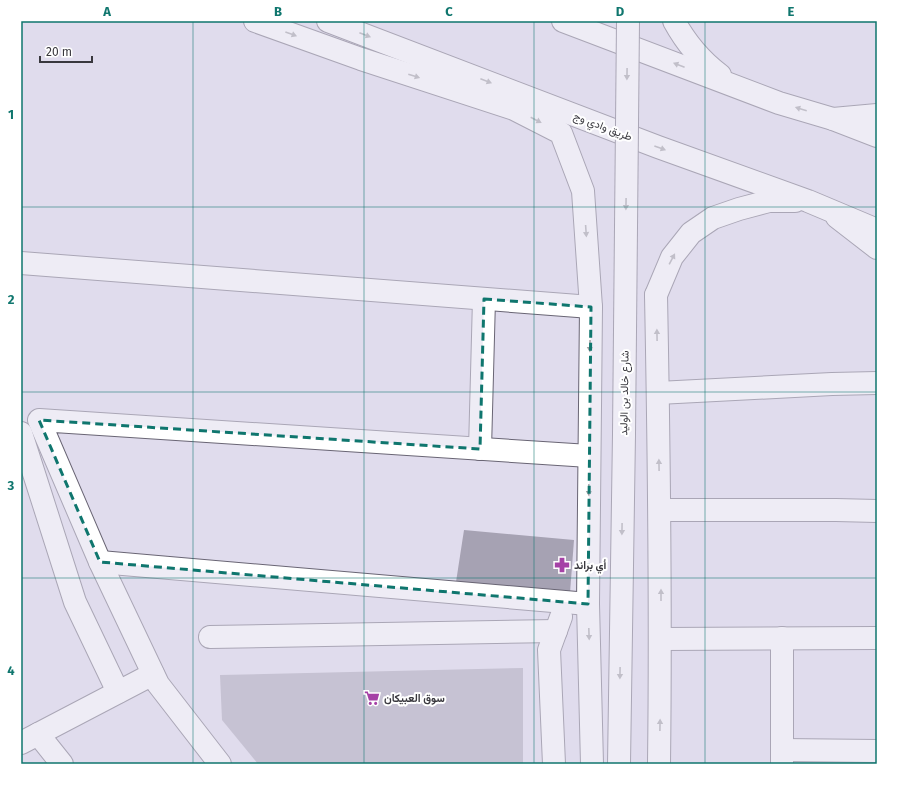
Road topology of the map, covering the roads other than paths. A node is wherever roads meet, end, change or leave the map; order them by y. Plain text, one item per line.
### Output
1 (255, 21) edge
2 (328, 21) edge
3 (563, 21) edge
4 (628, 21) edge
5 (674, 21) edge
6 (779, 103) junction
7 (877, 115) edge
8 (833, 119) junction
9 (877, 136) edge
10 (808, 201) junction
11 (828, 210) junction
12 (877, 230) edge
13 (877, 248) edge
14 (21, 263) edge
15 (484, 299) junction
16 (591, 307) junction
17 (877, 383) edge
18 (658, 394) junction
19 (21, 433) edge
20 (480, 448) junction
21 (589, 456) junction
22 (660, 510) junction
23 (877, 511) edge
24 (100, 562) junction
25 (566, 602) junction
26 (588, 604) junction
27 (556, 631) junction
28 (210, 637) dead end
29 (661, 638) junction
30 (782, 638) junction
31 (877, 638) edge
32 (153, 674) junction
33 (118, 692) junction
34 (29, 738) edge
35 (863, 755) edge
36 (782, 757) edge
37 (62, 764) edge
38 (220, 764) edge
39 (554, 764) edge
40 (592, 764) edge
41 (619, 764) edge
42 (659, 764) edge

1 -> 16 street
2 -> 10 street, طريق وادي وج
6 -> 3 street
4 -> 41 street, شارع خالد بن الوليد, bridge
5 - 6 street
8 -> 6 street
7 - 8 street
8 - 9 street
10 - 11 street, طريق وادي وج
18 -> 10 street
11 - 12 street, طريق وادي وج
11 - 13 street
14 - 15 street
15 - 16 street
15 - 20 street
16 -> 21 street
17 - 18 street
22 -> 18 street
19 - 33 street
20 - 21 street
20 - 24 street
21 -> 26 street
22 - 23 street
29 -> 22 street
24 - 25 street
24 - 32 street
25 - 26 street
25 - 27 street
26 -> 40 street
27 - 28 street
27 - 39 street
29 - 30 street
42 -> 29 street
30 - 31 street
30 - 36 street
32 - 33 street
32 - 38 street
33 - 34 street
34 - 37 street
35 - 36 street

